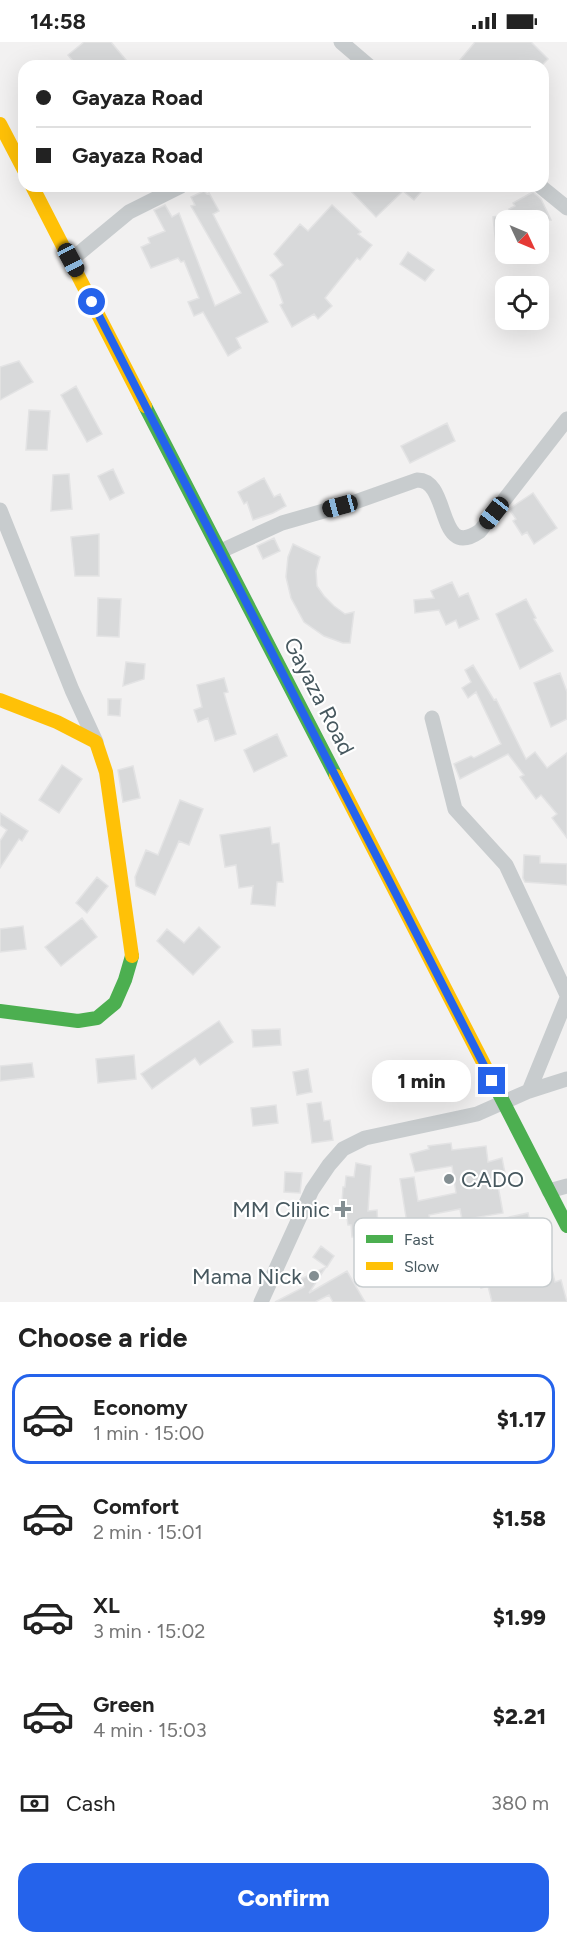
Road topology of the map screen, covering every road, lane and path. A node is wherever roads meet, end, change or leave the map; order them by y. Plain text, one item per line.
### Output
1 (341, 42) edge
2 (362, 60) edge
3 (0, 124) edge
4 (18, 158) edge
5 (35, 192) edge
6 (169, 192) edge
7 (547, 192) edge
8 (567, 208) edge
9 (71, 260) junction
10 (567, 419) edge
11 (0, 510) edge
12 (221, 551) junction
13 (0, 700) edge
14 (432, 718) dead end
15 (96, 742) junction
16 (567, 996) edge
17 (0, 1011) edge
18 (567, 1079) edge
19 (529, 1091) junction
20 (503, 1102) junction
21 (567, 1186) edge
22 (549, 1191) junction
23 (567, 1226) edge
24 (261, 1302) edge

1 - 2 street
3 - 4 main road
5 - 9 main road, Gayaza Road
6 - 9 street
7 - 8 street
9 - 12 main road, Gayaza Road
10 - 12 street
11 - 15 street
12 - 20 main road, Gayaza Road
13 - 15 main road
14 - 16 street
15 - 17 main road
16 - 19 street
18 - 19 street
19 - 20 street
20 - 22 main road, Gayaza Road
20 - 24 street
21 - 22 street
22 - 23 main road, Gayaza Road

